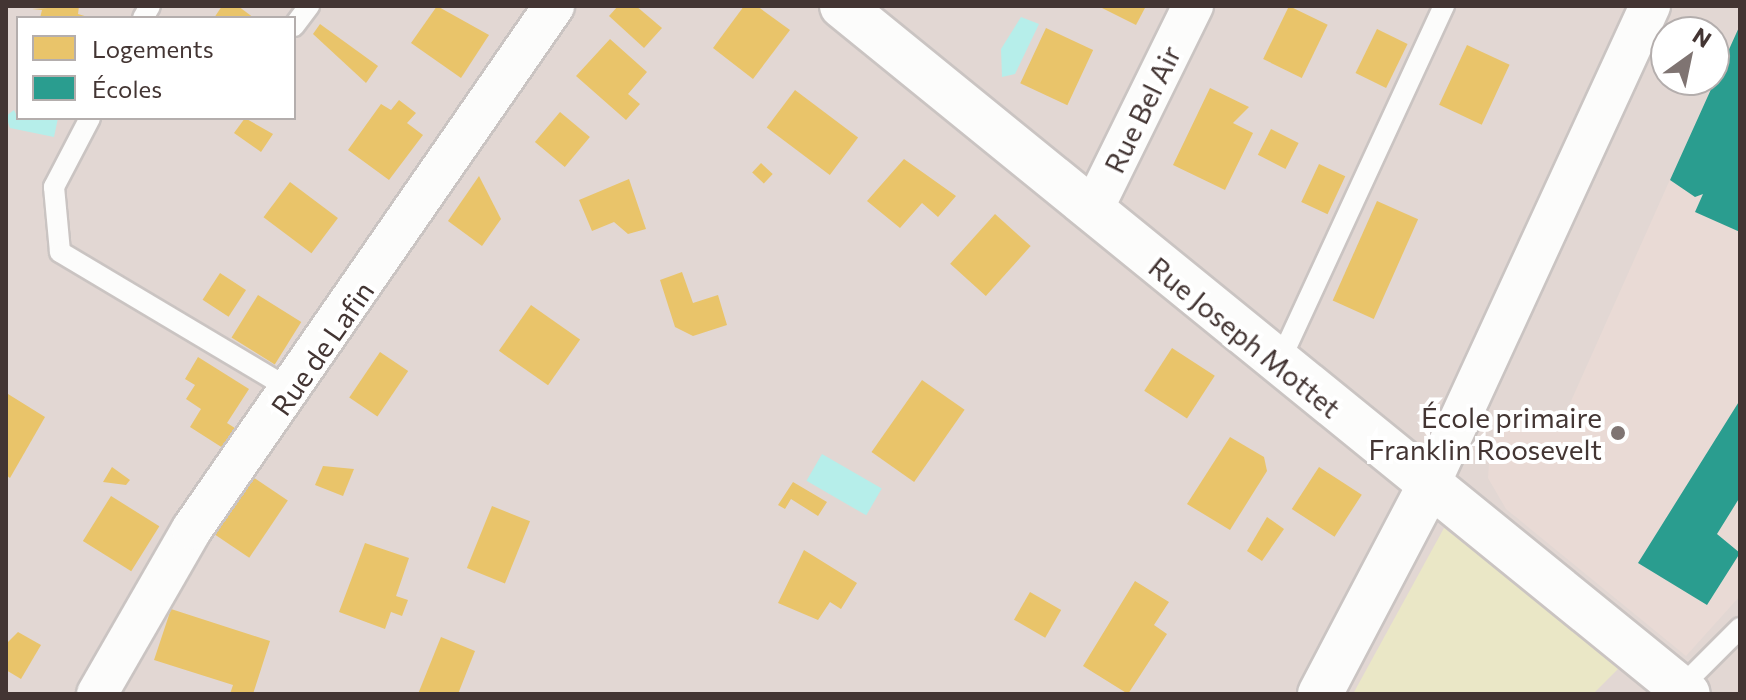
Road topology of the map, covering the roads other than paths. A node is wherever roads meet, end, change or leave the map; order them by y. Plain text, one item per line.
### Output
1 (309, 6) edge
2 (554, 6) edge
3 (842, 6) edge
4 (1193, 6) edge
5 (1444, 6) edge
6 (1650, 6) edge
7 (296, 23) edge
8 (89, 120) edge
9 (1092, 211) junction
10 (1278, 365) junction
11 (293, 391) junction
12 (1428, 488) junction
13 (1740, 628) edge
14 (1680, 692) edge
15 (97, 694) edge
16 (1320, 694) edge

1 - 7 lane
2 - 11 street, Rue de Lafin
3 - 9 street, Rue Joseph Mottet
4 - 9 street, Rue Bel Air
5 - 10 lane
6 - 12 street
8 - 11 lane
9 - 10 street, Rue Joseph Mottet
10 - 12 street, Rue Joseph Mottet
11 - 15 street, Rue de Lafin
12 - 14 street, Rue Joseph Mottet
12 - 16 street
13 - 14 lane

